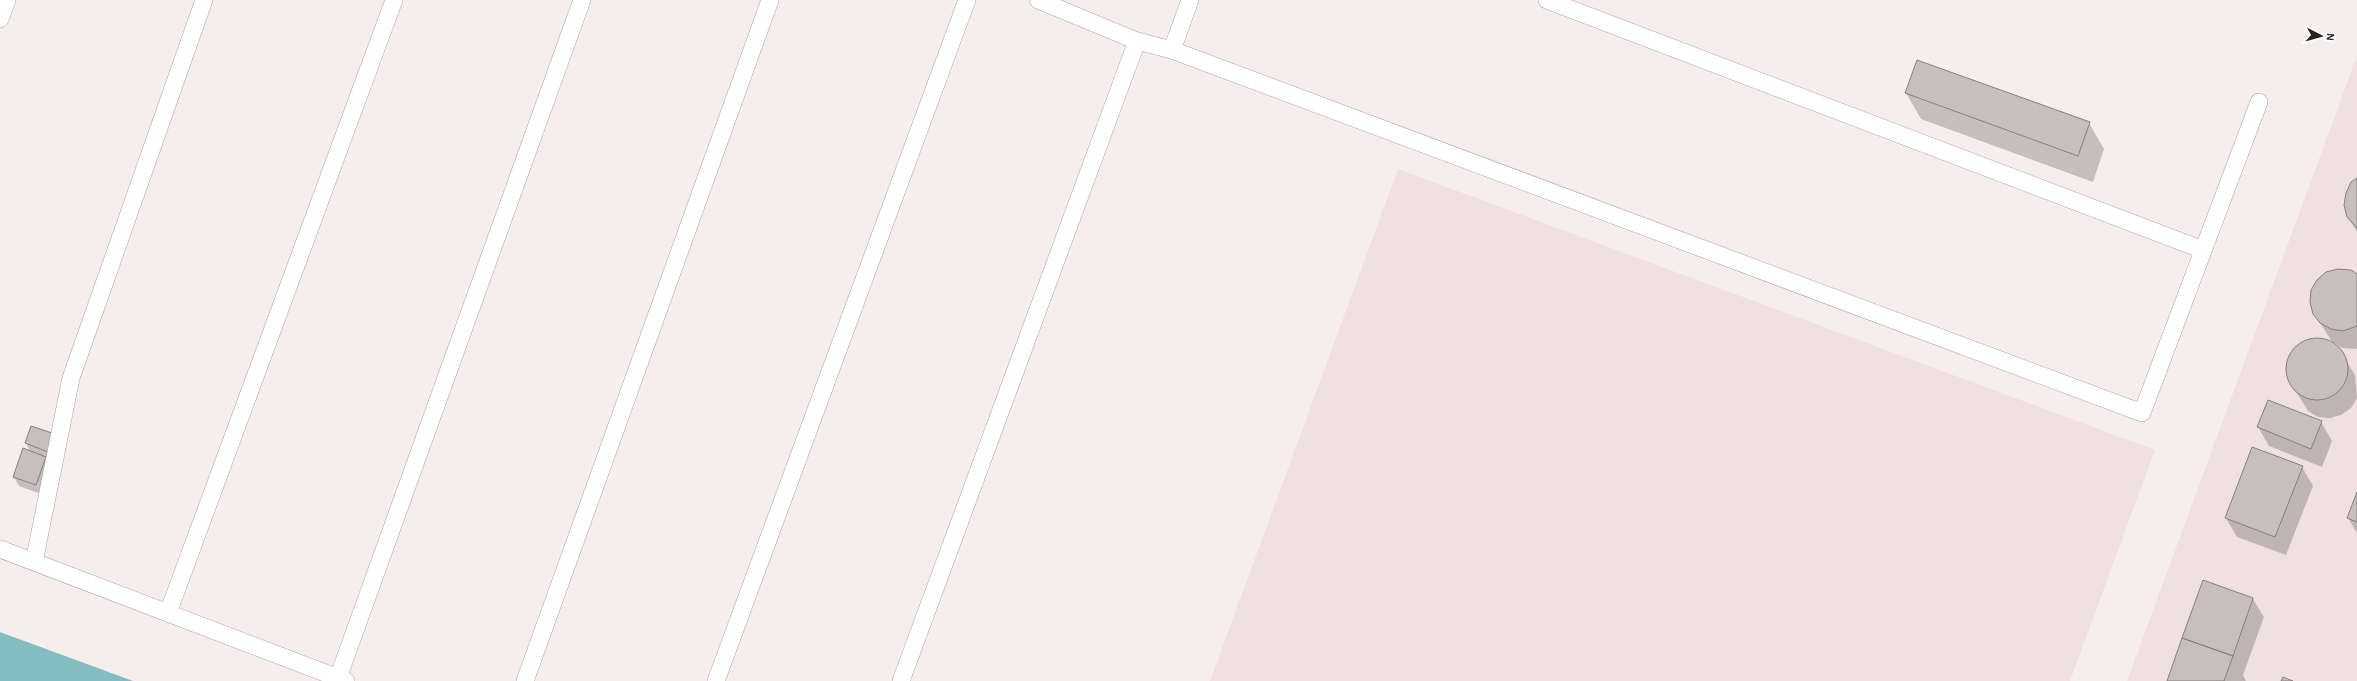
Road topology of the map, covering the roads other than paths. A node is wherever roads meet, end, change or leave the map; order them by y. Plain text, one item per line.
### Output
1 (7, 0) edge
2 (204, 0) edge
3 (394, 0) edge
4 (582, 0) edge
5 (770, 0) edge
6 (967, 0) edge
7 (1038, 0) edge
8 (1190, 0) edge
9 (1547, 0) edge
10 (0, 19) edge
11 (1137, 41) junction
12 (1172, 50) junction
13 (2259, 102) dead end
14 (2203, 250) junction
15 (0, 549) edge
16 (34, 562) junction
17 (168, 613) junction
18 (342, 679) edge
19 (526, 681) edge
20 (716, 681) edge
21 (901, 681) edge

1 - 10 lane
2 - 16 lane
3 - 17 lane
4 - 18 lane
5 - 19 lane
6 - 20 lane
7 - 11 lane
8 - 12 lane
9 - 14 lane
11 - 12 lane
11 - 21 lane
12 - 14 lane
13 - 14 lane
15 - 16 lane
16 - 17 lane
17 - 18 lane

